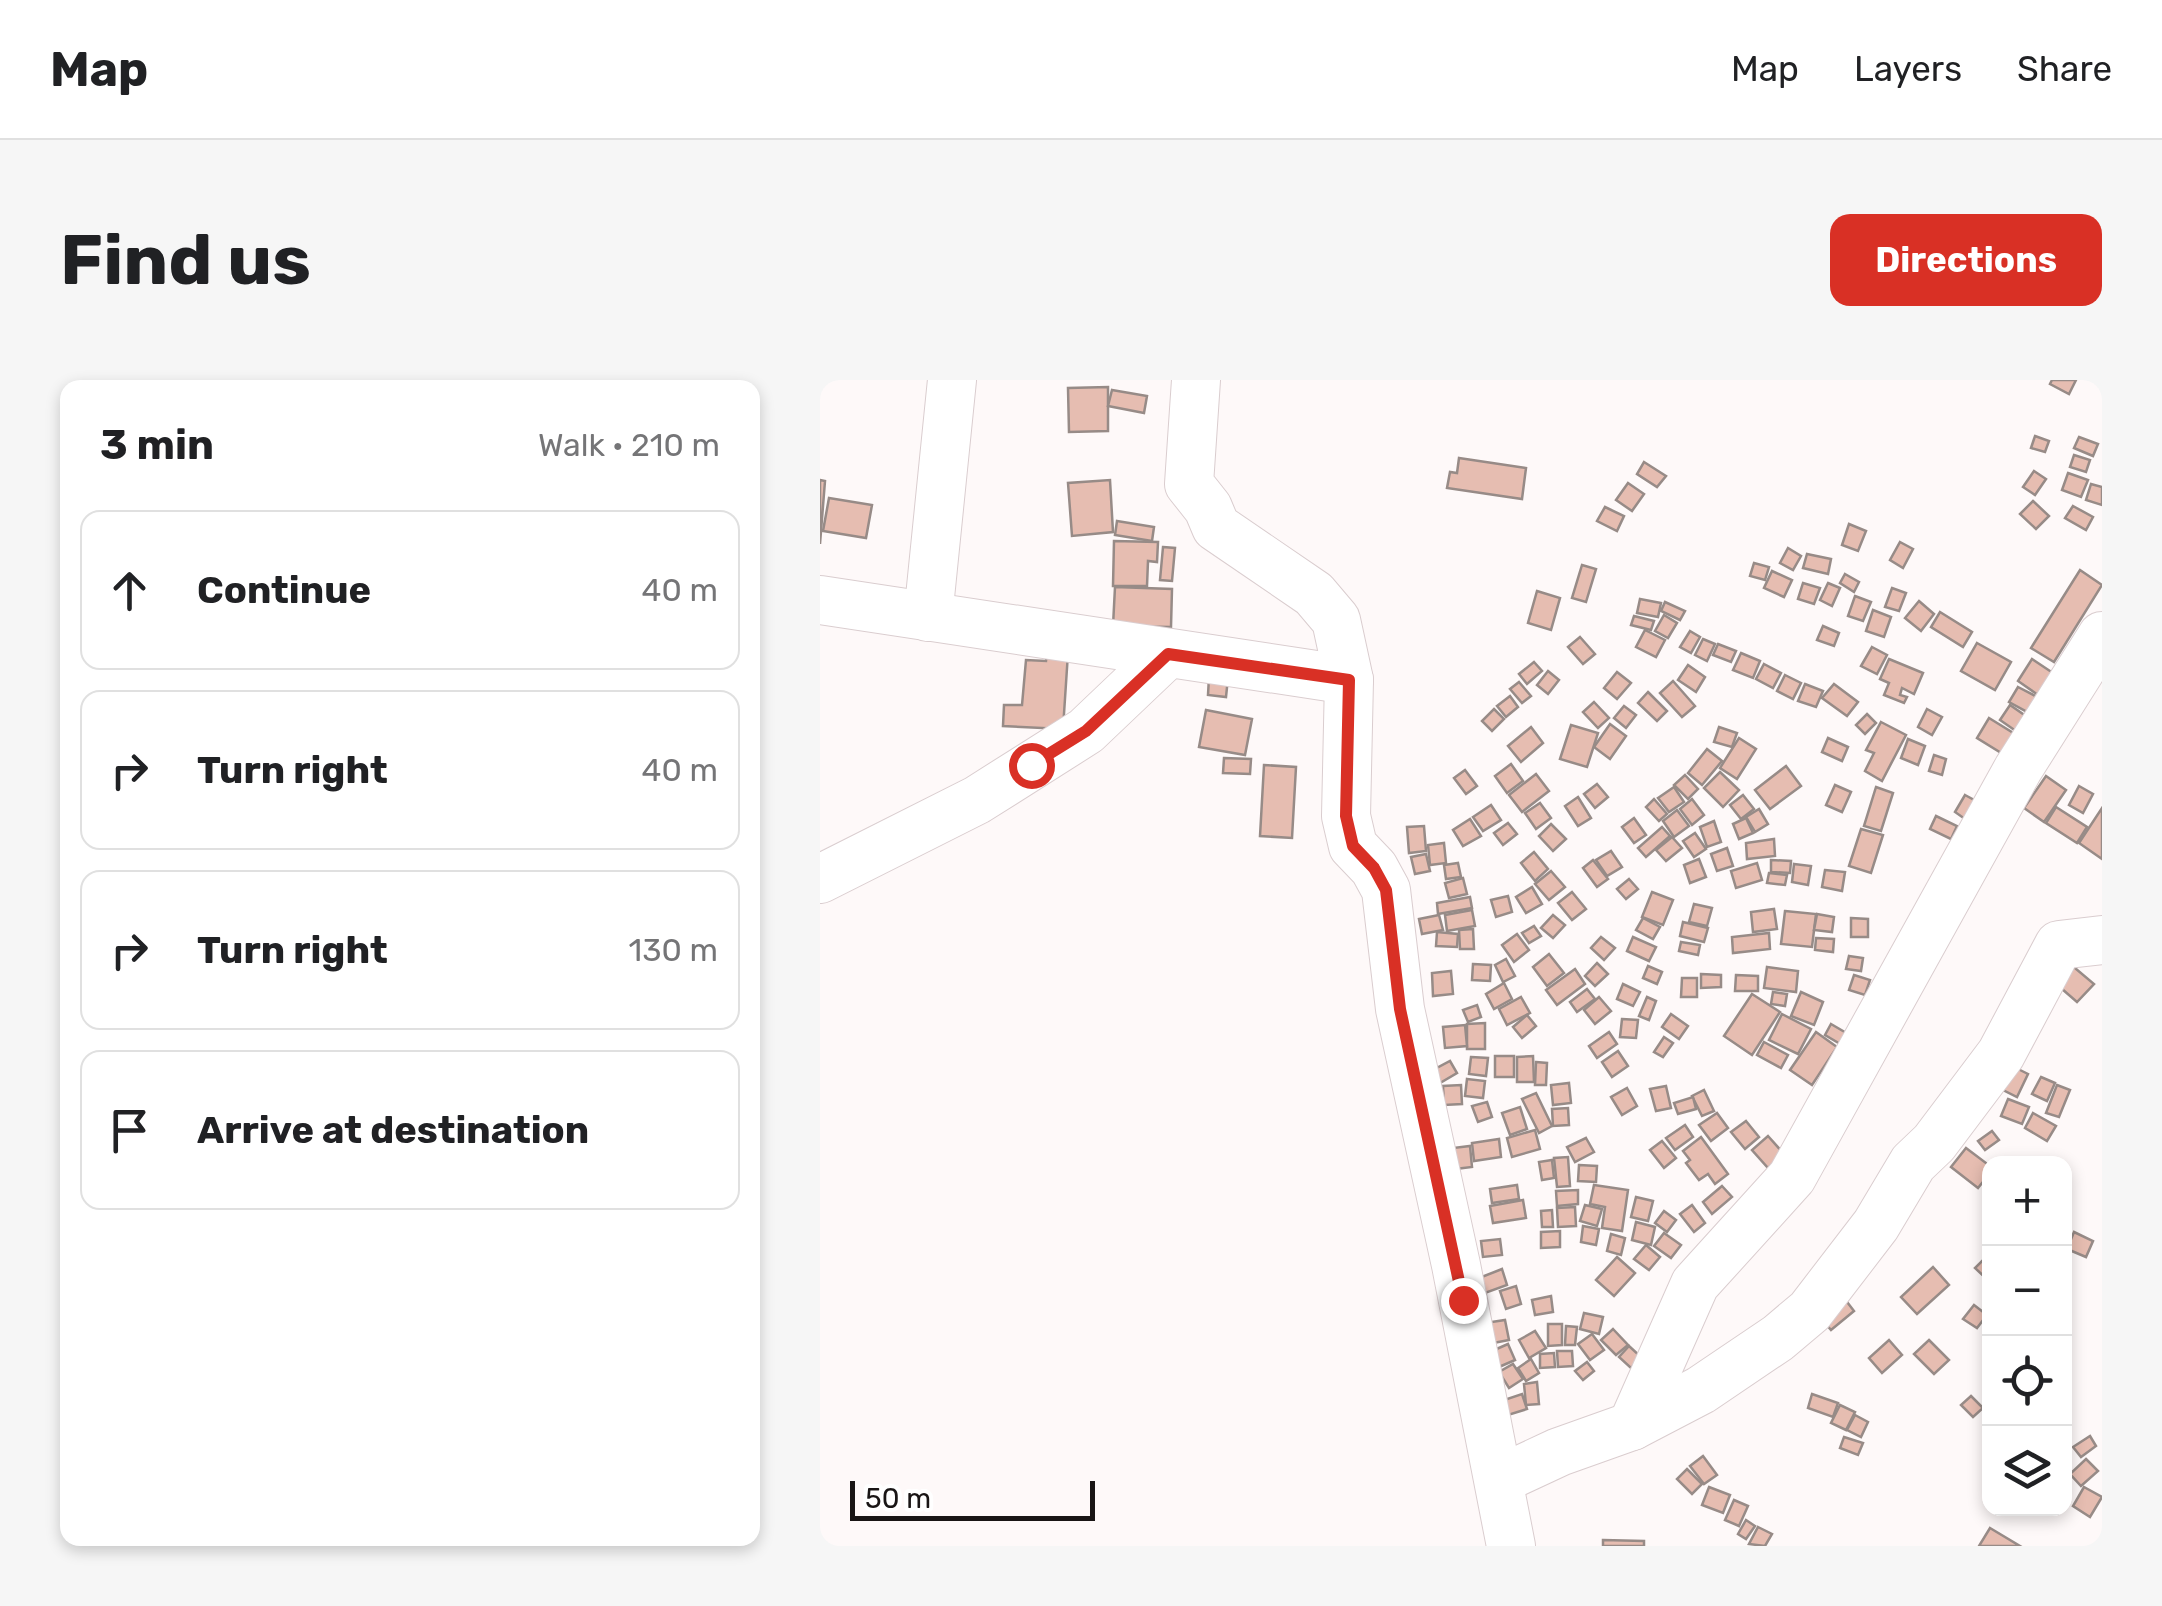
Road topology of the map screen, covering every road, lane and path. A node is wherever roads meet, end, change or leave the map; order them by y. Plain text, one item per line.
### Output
1 (952, 380) edge
2 (1196, 380) edge
3 (820, 600) edge
4 (928, 618) junction
5 (2102, 636) edge
6 (1168, 654) junction
7 (1349, 680) junction
8 (820, 879) edge
9 (2102, 940) edge
10 (1632, 1426) junction
11 (1499, 1480) junction
12 (1511, 1546) edge

1 - 4 street
2 - 7 street
3 - 4 street
4 - 6 street
5 - 10 street
6 - 7 street
6 - 8 street
7 - 11 street
9 - 10 street
10 - 11 street
11 - 12 street

